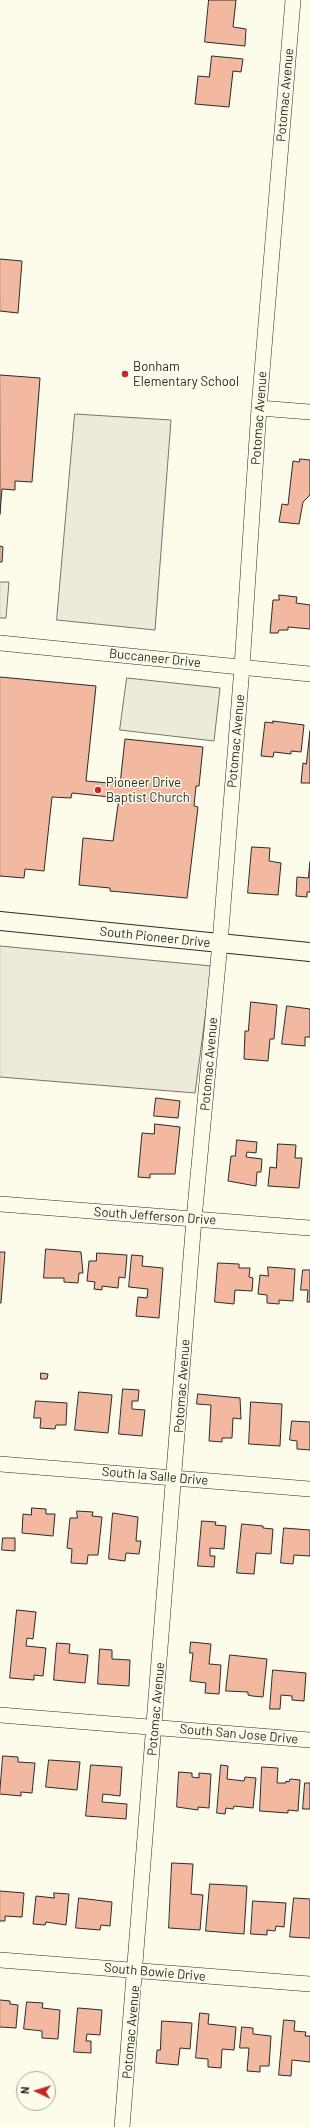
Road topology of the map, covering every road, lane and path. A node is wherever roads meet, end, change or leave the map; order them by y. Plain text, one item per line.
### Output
1 (292, 0) edge
2 (259, 408) junction
3 (310, 412) edge
4 (0, 643) edge
5 (242, 667) junction
6 (310, 674) edge
7 (0, 921) edge
8 (220, 943) junction
9 (310, 952) edge
10 (0, 1204) edge
11 (194, 1219) junction
12 (310, 1228) edge
13 (0, 1464) edge
14 (175, 1478) junction
15 (310, 1489) edge
16 (0, 1715) edge
17 (154, 1727) junction
18 (310, 1740) edge
19 (0, 1960) edge
20 (136, 1971) junction
21 (310, 1984) edge
22 (122, 2127) edge

1 - 2 street, Potomac Avenue
2 - 3 street
2 - 5 street, Potomac Avenue
4 - 5 street, Buccaneer Drive
5 - 6 street, Buccaneer Drive
5 - 8 street, Potomac Avenue
7 - 8 street, South Pioneer Drive
8 - 9 street, South Pioneer Drive
8 - 11 street, Potomac Avenue
10 - 11 street, South Jefferson Drive
11 - 12 street, South Jefferson Drive
11 - 14 street, Potomac Avenue
13 - 14 street, South la Salle Drive
14 - 15 street, South la Salle Drive
14 - 17 street, Potomac Avenue
16 - 17 street, South San Jose Drive
17 - 18 street, South San Jose Drive
17 - 20 street, Potomac Avenue
19 - 20 street, South Bowie Drive
20 - 21 street, South Bowie Drive
20 - 22 street, Potomac Avenue

